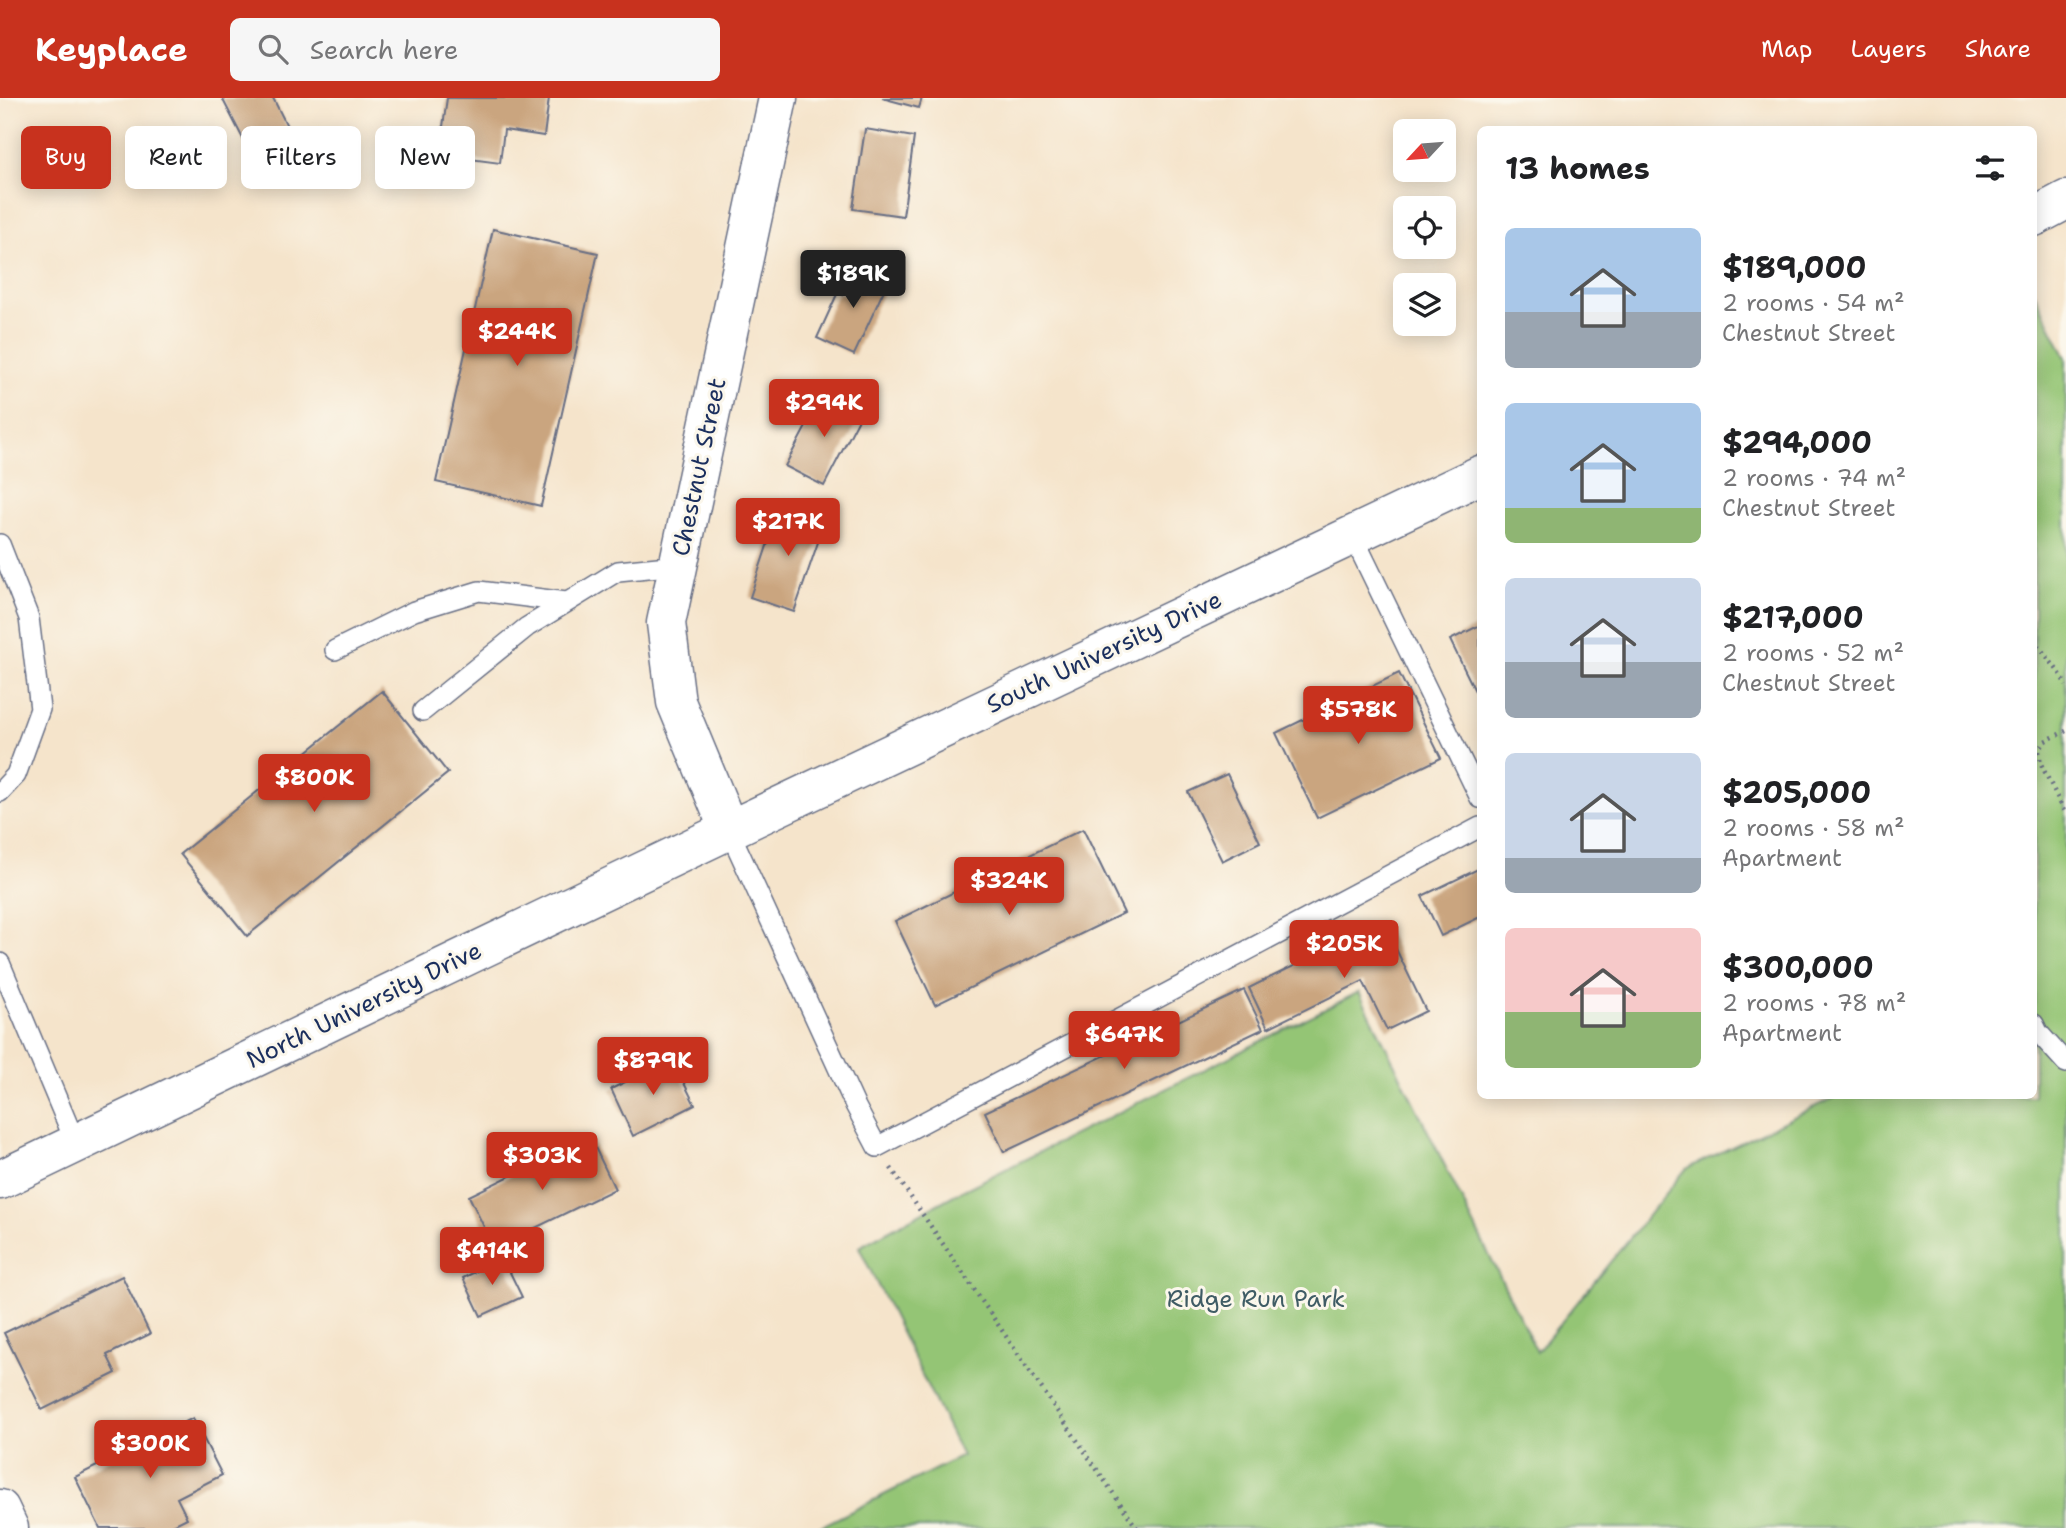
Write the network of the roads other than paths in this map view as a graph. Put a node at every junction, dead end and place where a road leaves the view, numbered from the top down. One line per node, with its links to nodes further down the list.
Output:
1 (778, 98): 7 (street, Chestnut Street)
2 (2066, 200): 3 (street)
3 (2037, 215)
4 (1477, 476): 5 (street, South University Drive)
5 (1352, 534): 12 (lane); 14 (street, South University Drive)
6 (0, 544): 11 (lane)
7 (678, 565): 8 (lane); 14 (street, Chestnut Street)
8 (565, 603): 9 (lane); 10 (lane)
9 (335, 650)
10 (422, 711)
11 (0, 792)
12 (1477, 792)
13 (1477, 829): 14 (lane)
14 (729, 830): 18 (street, North University Drive)
15 (0, 963): 18 (lane)
16 (2037, 1030): 17 (lane)
17 (2066, 1063)
18 (76, 1144): 19 (street, North University Drive)
19 (0, 1180)
20 (0, 1509): 21 (street)
21 (9, 1528)

